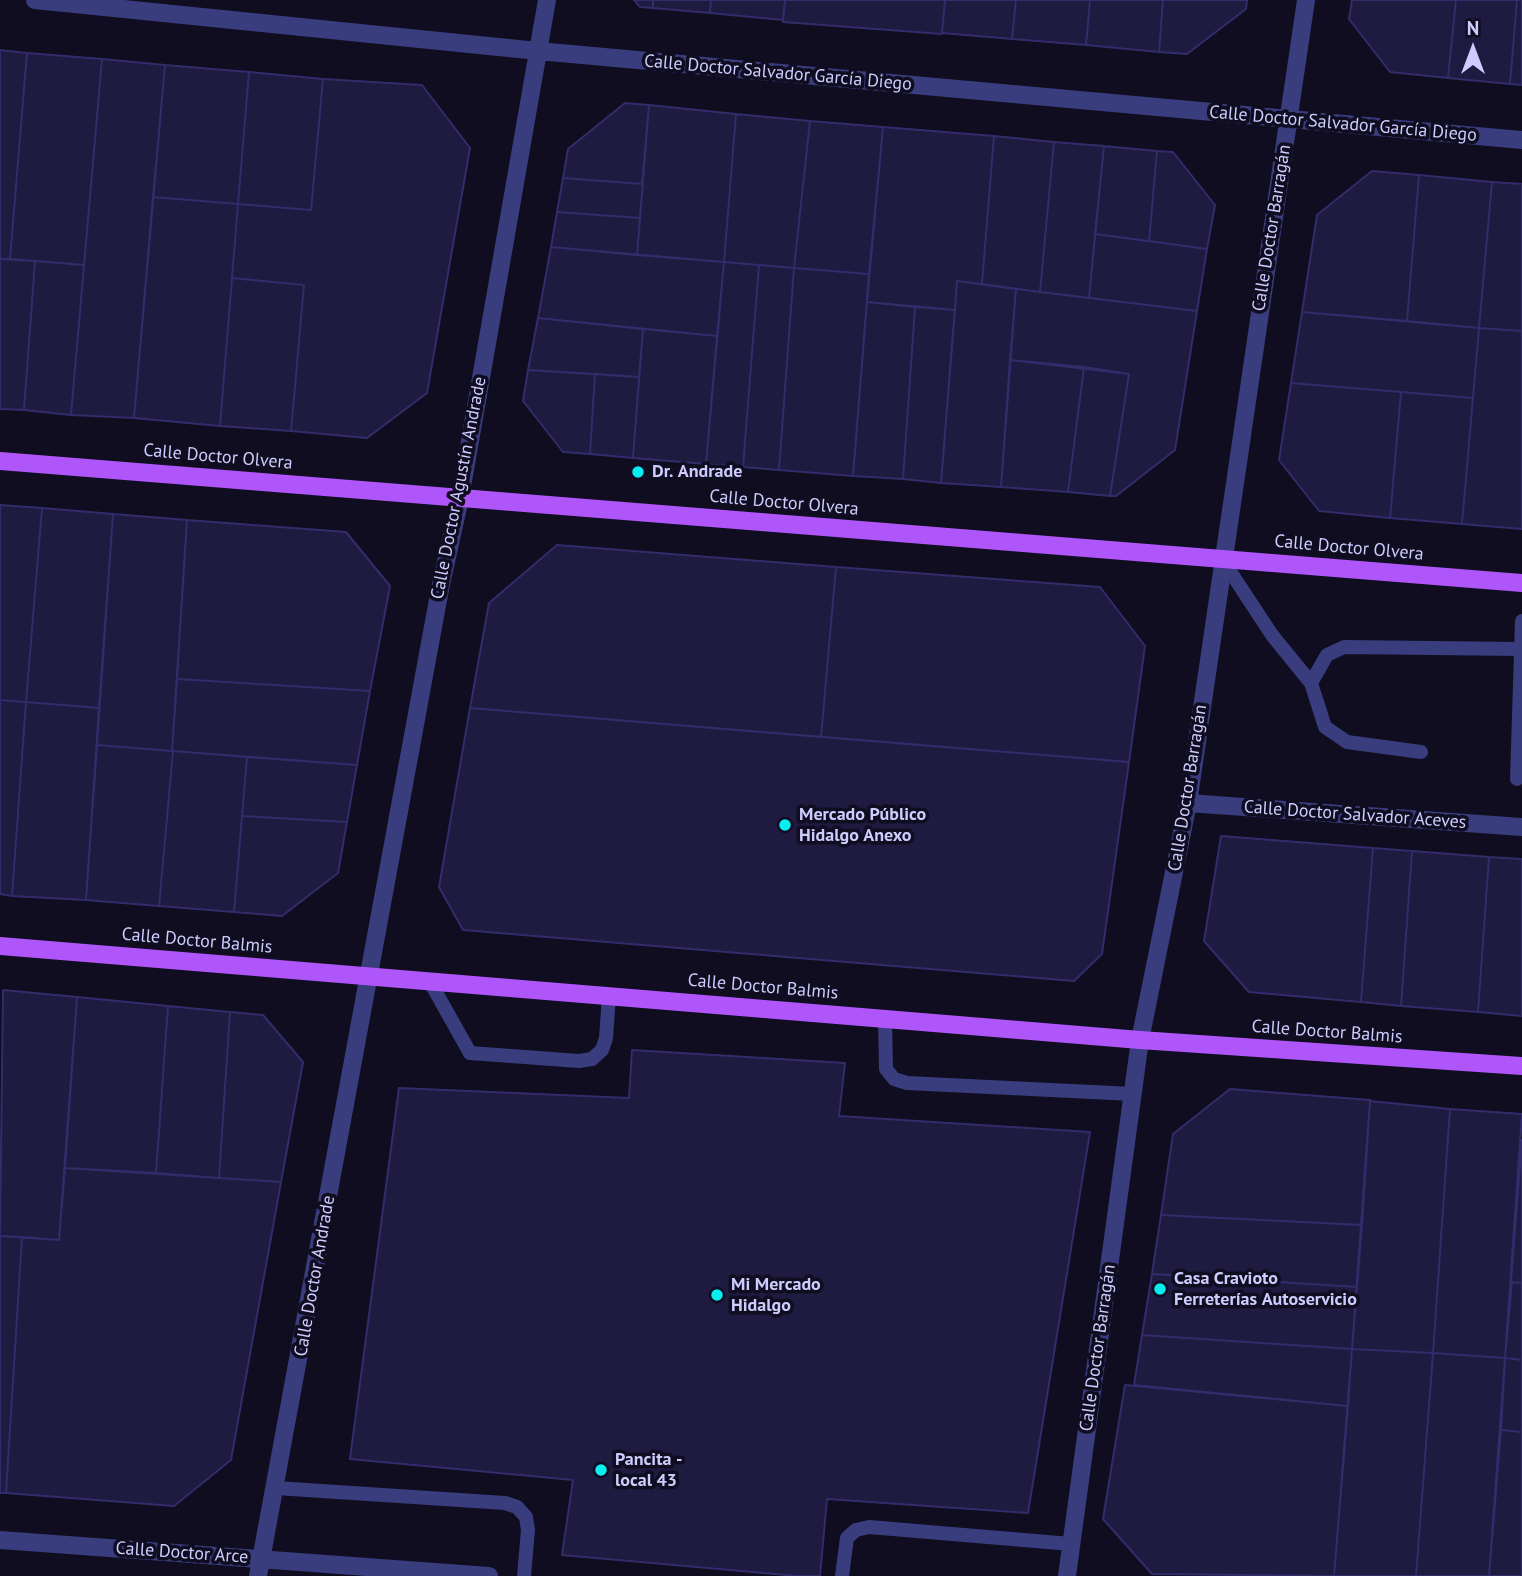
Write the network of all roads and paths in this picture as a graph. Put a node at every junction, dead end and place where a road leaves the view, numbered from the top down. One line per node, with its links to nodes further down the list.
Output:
1 (35, 0): 4 (street, Calle Doctor Salvador García Diego)
2 (547, 0): 4 (street, Calle Doctor Agustín Andrade)
3 (1306, 0): 5 (street, Calle Doctor Barragán)
4 (538, 51): 5 (street, Calle Doctor Salvador García Diego); 8 (street, Calle Doctor Agustín Andrade)
5 (1289, 118): 6 (street, Calle Doctor Salvador García Diego); 9 (street, Calle Doctor Barragán)
6 (1522, 140)
7 (0, 461): 8 (main road, Calle Doctor Olvera)
8 (460, 498): 9 (main road, Calle Doctor Olvera); 19 (street, Calle Doctor Agustín Andrade)
9 (1222, 559): 10 (main road, Calle Doctor Olvera); 13 (lane); 16 (street, Calle Doctor Barragán)
10 (1522, 583)
11 (1522, 621): 12 (lane)
12 (1521, 649): 13 (lane); 15 (lane)
13 (1311, 683): 14 (lane)
14 (1421, 752)
15 (1517, 779)
16 (1188, 803): 17 (street, Calle Doctor Salvador Aceves); 23 (street, Calle Doctor Barragán)
17 (1522, 827)
18 (0, 946): 19 (main road, Calle Doctor Balmis)
19 (371, 975): 20 (main road, Calle Doctor Balmis); 26 (street, Calle Doctor Andrade)
20 (429, 980): 21 (main road, Calle Doctor Balmis); 21 (lane)
21 (609, 996): 22 (main road, Calle Doctor Balmis)
22 (885, 1019): 23 (main road, Calle Doctor Balmis); 25 (lane)
23 (1140, 1040): 24 (main road, Calle Doctor Balmis); 25 (street, Calle Doctor Barragán)
24 (1522, 1066)
25 (1133, 1094): 28 (street, Calle Doctor Barragán)
26 (276, 1488): 29 (street, Calle Doctor Andrade); 31 (lane)
27 (0, 1540): 29 (street, Calle Doctor Arce)
28 (1071, 1544): 32 (lane); 33 (street, Calle Doctor Barragán)
29 (260, 1568): 30 (street, Calle Doctor Arce)
30 (489, 1576)
31 (524, 1576)
32 (842, 1576)
33 (1067, 1576)

